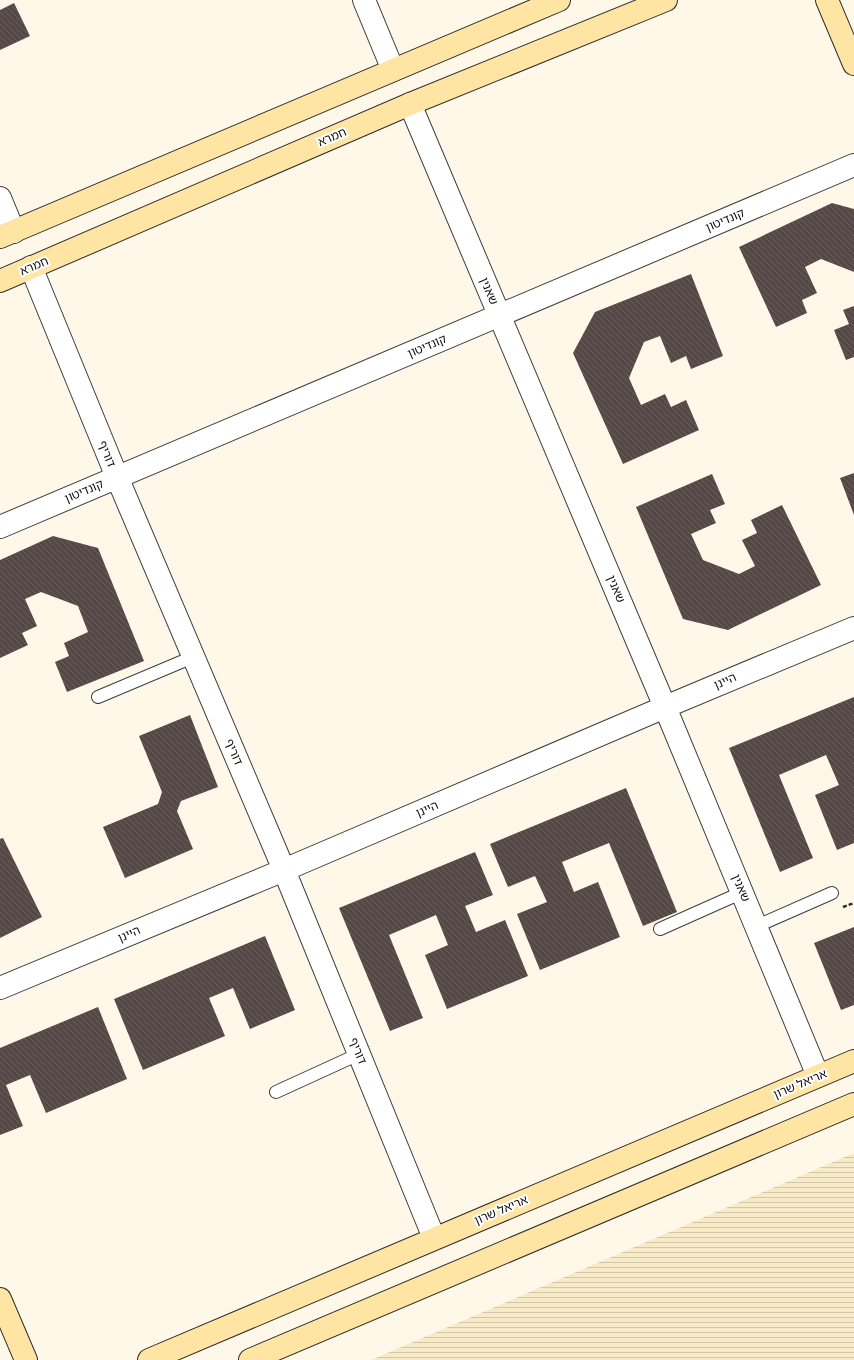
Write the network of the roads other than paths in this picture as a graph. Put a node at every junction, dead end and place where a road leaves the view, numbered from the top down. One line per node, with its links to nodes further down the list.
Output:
1 (364, 0): 6 (street)
2 (559, 0): 6 (main road)
3 (666, 0): 7 (main road, חמרא)
4 (827, 0): 5 (main road)
5 (854, 64)
6 (393, 70): 10 (main road)
7 (410, 104): 11 (main road, חמרא); 13 (street, שאנין)
8 (854, 165): 13 (street, קונדיטון)
9 (0, 198): 10 (street)
10 (7, 234)
11 (31, 267): 12 (main road, חמרא); 14 (street, דוריף)
12 (0, 281)
13 (500, 316): 14 (street, קונדיטון); 19 (street, שאנין)
14 (117, 477): 15 (street, קונדיטון); 17 (street, דוריף)
15 (0, 526)
16 (854, 628): 19 (street, היינן)
17 (193, 657): 18 (lane); 20 (street, דוריף)
18 (98, 697)
19 (665, 706): 20 (street, היינן); 21 (street, שאנין)
20 (284, 870): 25 (street, היינן); 26 (street, דוריף)
21 (743, 892): 23 (street, שאנין); 24 (lane)
22 (832, 893): 23 (lane)
23 (757, 926): 28 (street, שאנין)
24 (660, 929)
25 (0, 988)
26 (360, 1054): 29 (lane); 31 (street, דוריף)
27 (854, 1061): 28 (main road, אריאל שרון)
28 (818, 1076): 31 (main road, אריאל שרון)
29 (276, 1092)
30 (854, 1104): 35 (main road)
31 (434, 1238): 34 (main road, אריאל שרון)
32 (0, 1299): 33 (main road)
33 (26, 1360)
34 (149, 1360)
35 (250, 1360)

